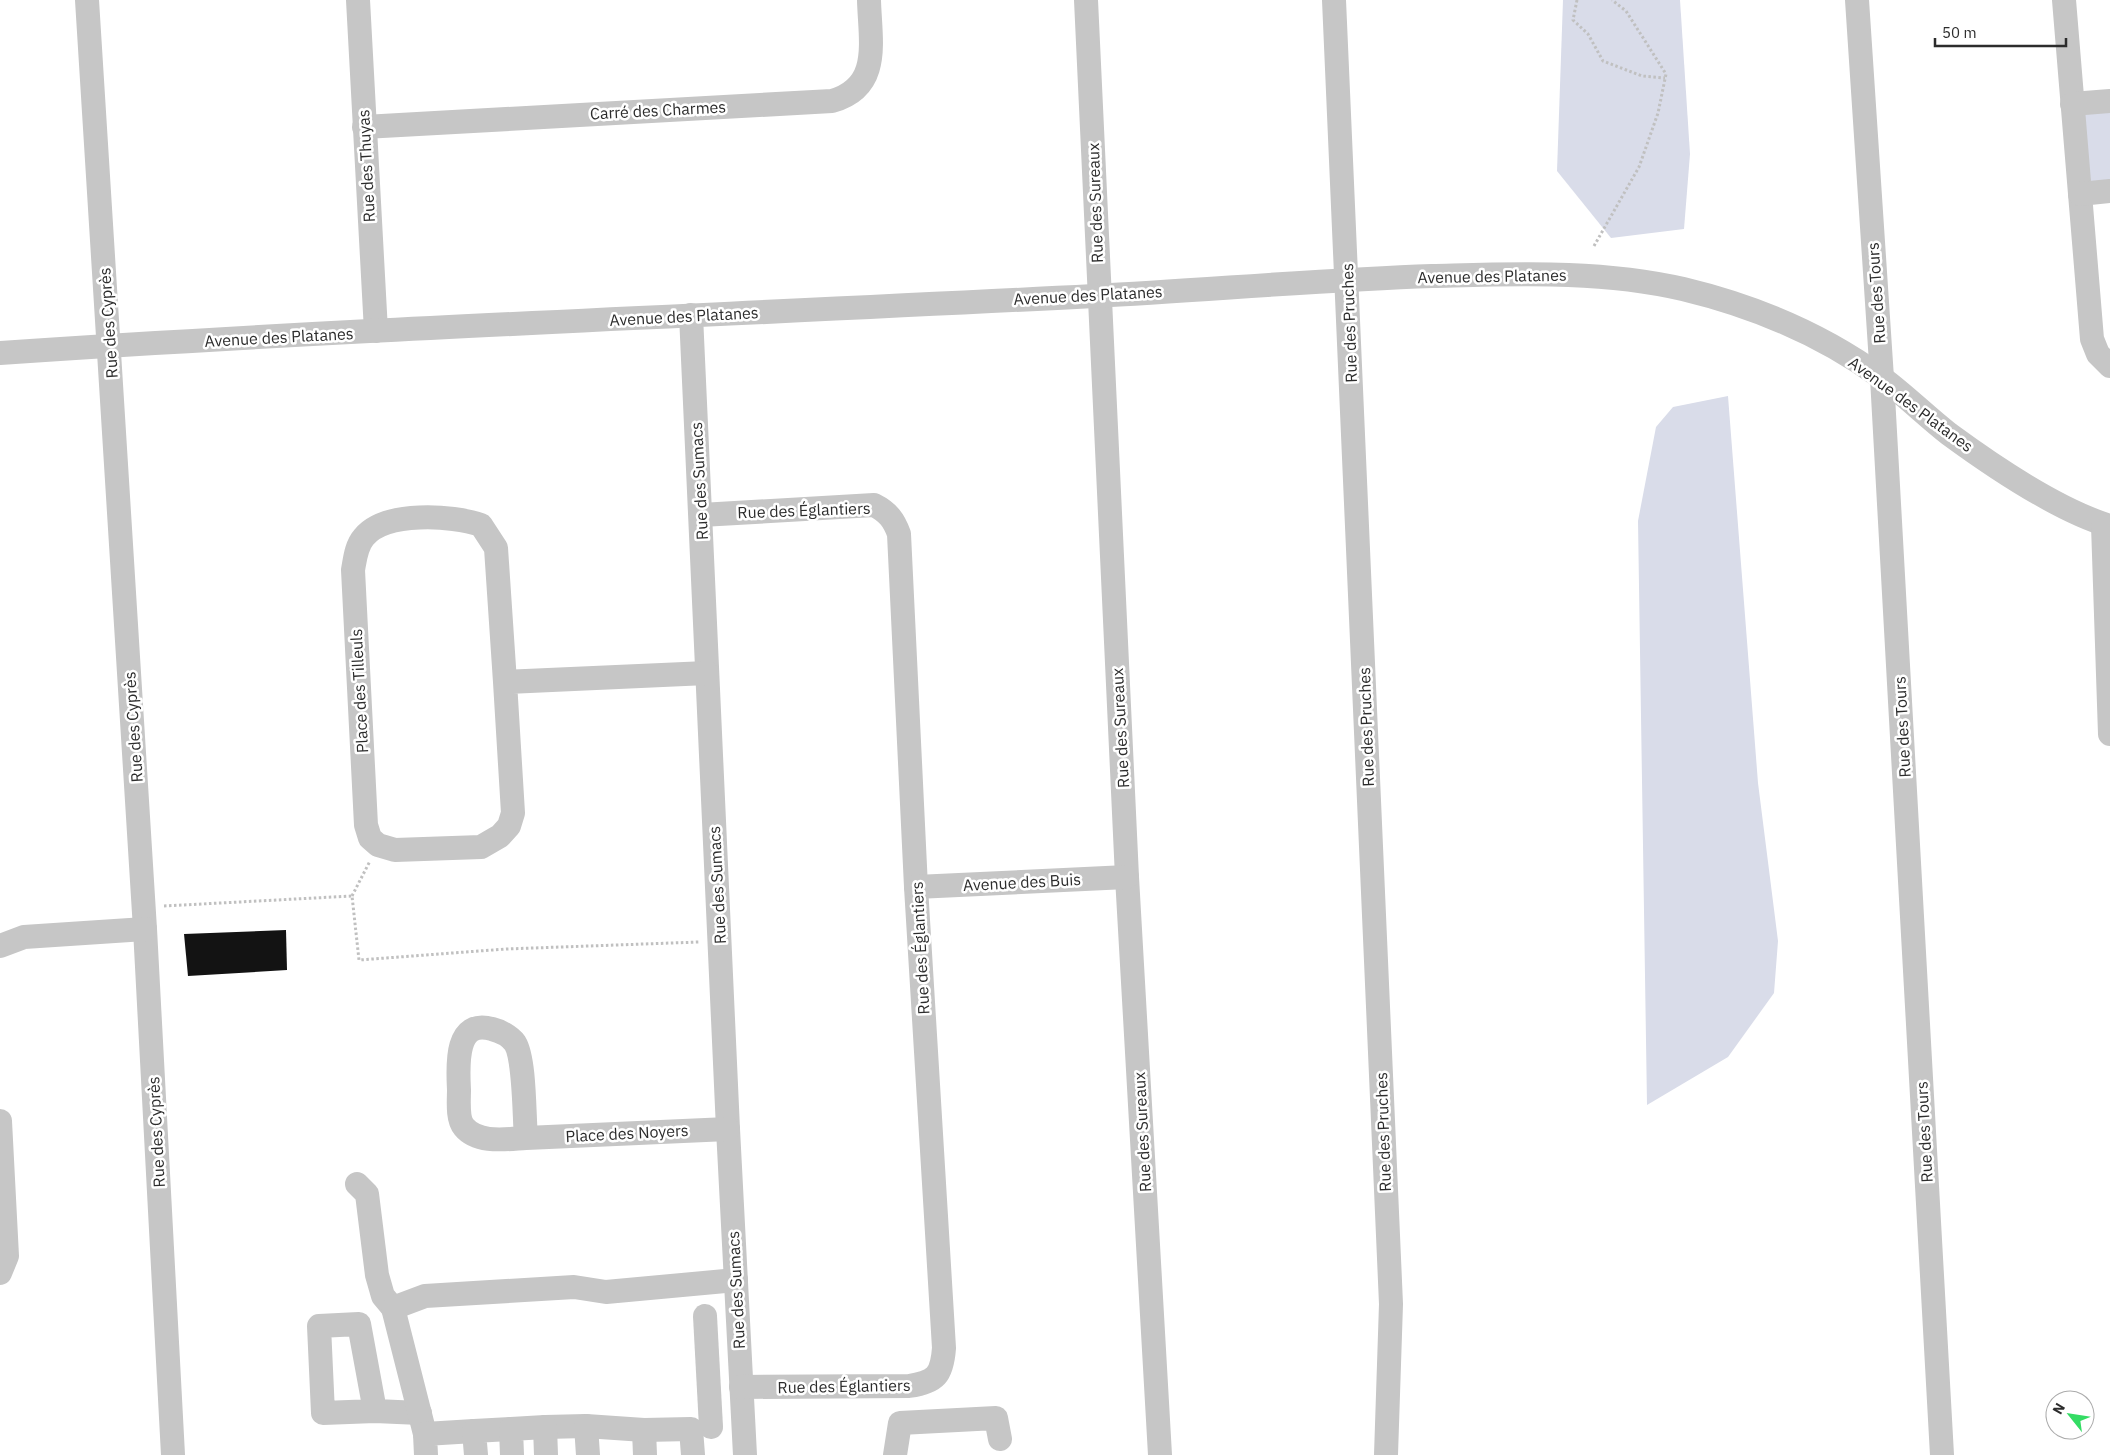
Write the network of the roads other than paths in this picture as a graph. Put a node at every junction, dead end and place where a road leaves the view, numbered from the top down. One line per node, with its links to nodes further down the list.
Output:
1 (87, 0): 17 (street, Rue des Cyprès)
2 (358, 0): 10 (street, Rue des Thuyas)
3 (869, 0): 10 (street, Carré des Charmes)
4 (1086, 0): 14 (street, Rue des Sureaux)
5 (1334, 0): 13 (street, Rue des Pruches)
6 (1857, 0): 20 (street, Rue des Tours)
7 (2064, 0): 9 (street)
8 (2110, 101): 9 (street)
9 (2072, 104): 12 (street)
10 (364, 127): 16 (street, Rue des Thuyas)
11 (2110, 190): 12 (street)
12 (2080, 194): 19 (street)
13 (1347, 280): 14 (street, Avenue des Platanes); 20 (street, Avenue des Platanes); 59 (street, Rue des Pruches)
14 (1099, 296): 15 (street, Avenue des Platanes); 26 (street, Rue des Sureaux)
15 (691, 315): 16 (street, Avenue des Platanes); 21 (street, Rue des Sumacs)
16 (376, 331): 17 (street, Avenue des Platanes)
17 (109, 346): 18 (street, Avenue des Platanes); 28 (street, Rue des Cyprès)
18 (0, 353)
19 (2110, 366)
20 (1882, 378): 22 (street, Avenue des Platanes); 60 (street, Rue des Tours)
21 (701, 515): 23 (street, Rue des Sumacs); 27 (street, Rue des Églantiers)
22 (2106, 526): 25 (street)
23 (707, 673): 24 (street); 31 (street, Rue des Sumacs)
24 (505, 682): 24 (street, Place des Tilleuls)
25 (2110, 734)
26 (1127, 877): 27 (street, Avenue des Buis); 58 (street, Rue des Sureaux)
27 (916, 887): 38 (street, Rue des Églantiers)
28 (145, 928): 29 (street); 49 (street, Rue des Cyprès)
29 (0, 946)
30 (0, 1120): 34 (street)
31 (728, 1129): 32 (street, Place des Noyers); 35 (street, Rue des Sumacs)
32 (526, 1138): 32 (street, Place des Noyers)
33 (357, 1184): 36 (street)
34 (0, 1273)
35 (736, 1280): 36 (street); 38 (street, Rue des Sumacs)
36 (393, 1308): 47 (street)
37 (705, 1316): 43 (street)
38 (741, 1387): 40 (street, Rue des Sumacs)
39 (375, 1411): 47 (street)
40 (743, 1424): 43 (street); 56 (street, Rue des Sumacs)
41 (586, 1426): 42 (street); 45 (street); 53 (street)
42 (545, 1427): 44 (street); 52 (street)
43 (701, 1428): 45 (street); 55 (street)
44 (511, 1429): 46 (street); 51 (street)
45 (644, 1430): 54 (street)
46 (474, 1431): 47 (street); 50 (street)
47 (423, 1434)
48 (1000, 1439): 57 (street)
49 (173, 1455)
50 (476, 1455)
51 (512, 1455)
52 (546, 1455)
53 (588, 1455)
54 (645, 1455)
55 (692, 1455)
56 (745, 1455)
57 (895, 1455)
58 (1160, 1455)
59 (1386, 1455)
60 (1942, 1455)

